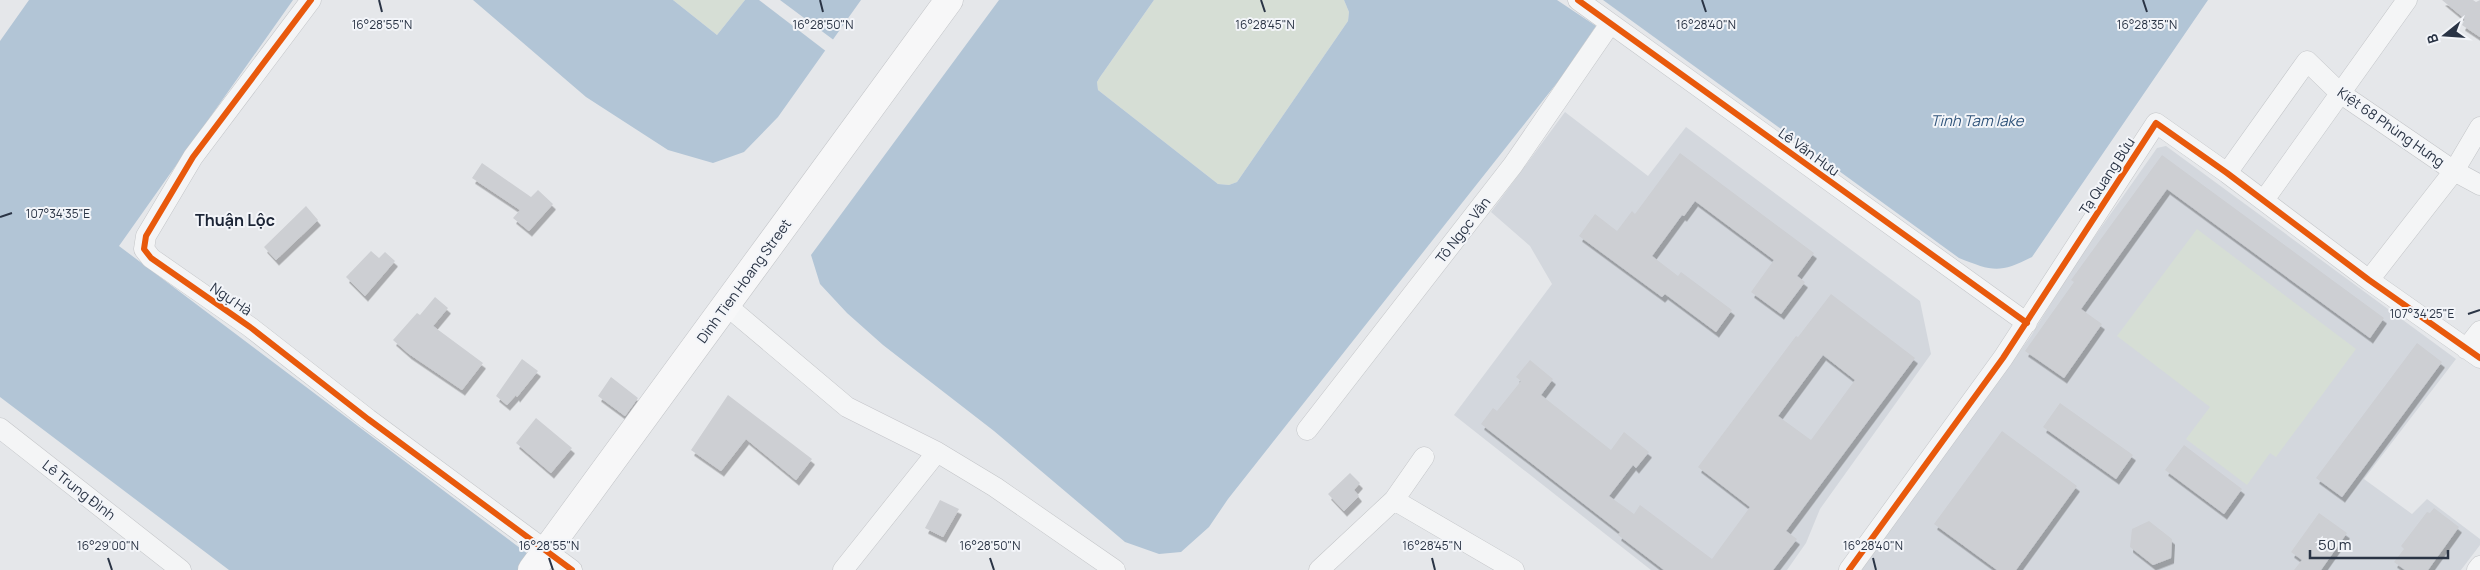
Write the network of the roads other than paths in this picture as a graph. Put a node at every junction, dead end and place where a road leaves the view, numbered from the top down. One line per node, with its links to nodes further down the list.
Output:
1 (311, 0): 22 (street, Ngự Hà)
2 (949, 0): 13 (main road, Dinh Tien Hoang Street)
3 (1578, 0): 5 (street, Lê Văn Hưu)
4 (2407, 0): 6 (street)
5 (1610, 24): 14 (street, Lê Văn Hưu); 18 (street, Tô Ngọc Vân)
6 (2340, 93): 8 (street, Kiệt 68 Phùng Hưng); 9 (street, Kiệt 68 Phùng Hưng); 11 (street)
7 (2480, 127): 8 (street)
8 (2454, 171): 10 (street, Kiệt 68 Phùng Hưng); 12 (street)
9 (2227, 173): 11 (street, Tạ Quang Bửu); 14 (street, Tạ Quang Bửu)
10 (2480, 186)
11 (2264, 200): 12 (street, Tạ Quang Bửu)
12 (2369, 280): 16 (street, Tạ Quang Bửu)
13 (726, 305): 19 (street); 22 (main road, Dinh Tien Hoang Street)
14 (2027, 323): 30 (street, Tạ Quang Bửu)
15 (2480, 331): 16 (street)
16 (2473, 353)
17 (0, 428): 24 (street, Lê Trung Đình)
18 (1307, 430)
19 (937, 452): 26 (street); 27 (street)
20 (1424, 457): 21 (street)
21 (1394, 500): 28 (street); 29 (street)
22 (539, 561): 25 (street)
23 (2480, 566): 31 (street)
24 (181, 570)
25 (572, 570)
26 (843, 570)
27 (1115, 570)
28 (1319, 570)
29 (1514, 570)
30 (1849, 570)
31 (2477, 570)

